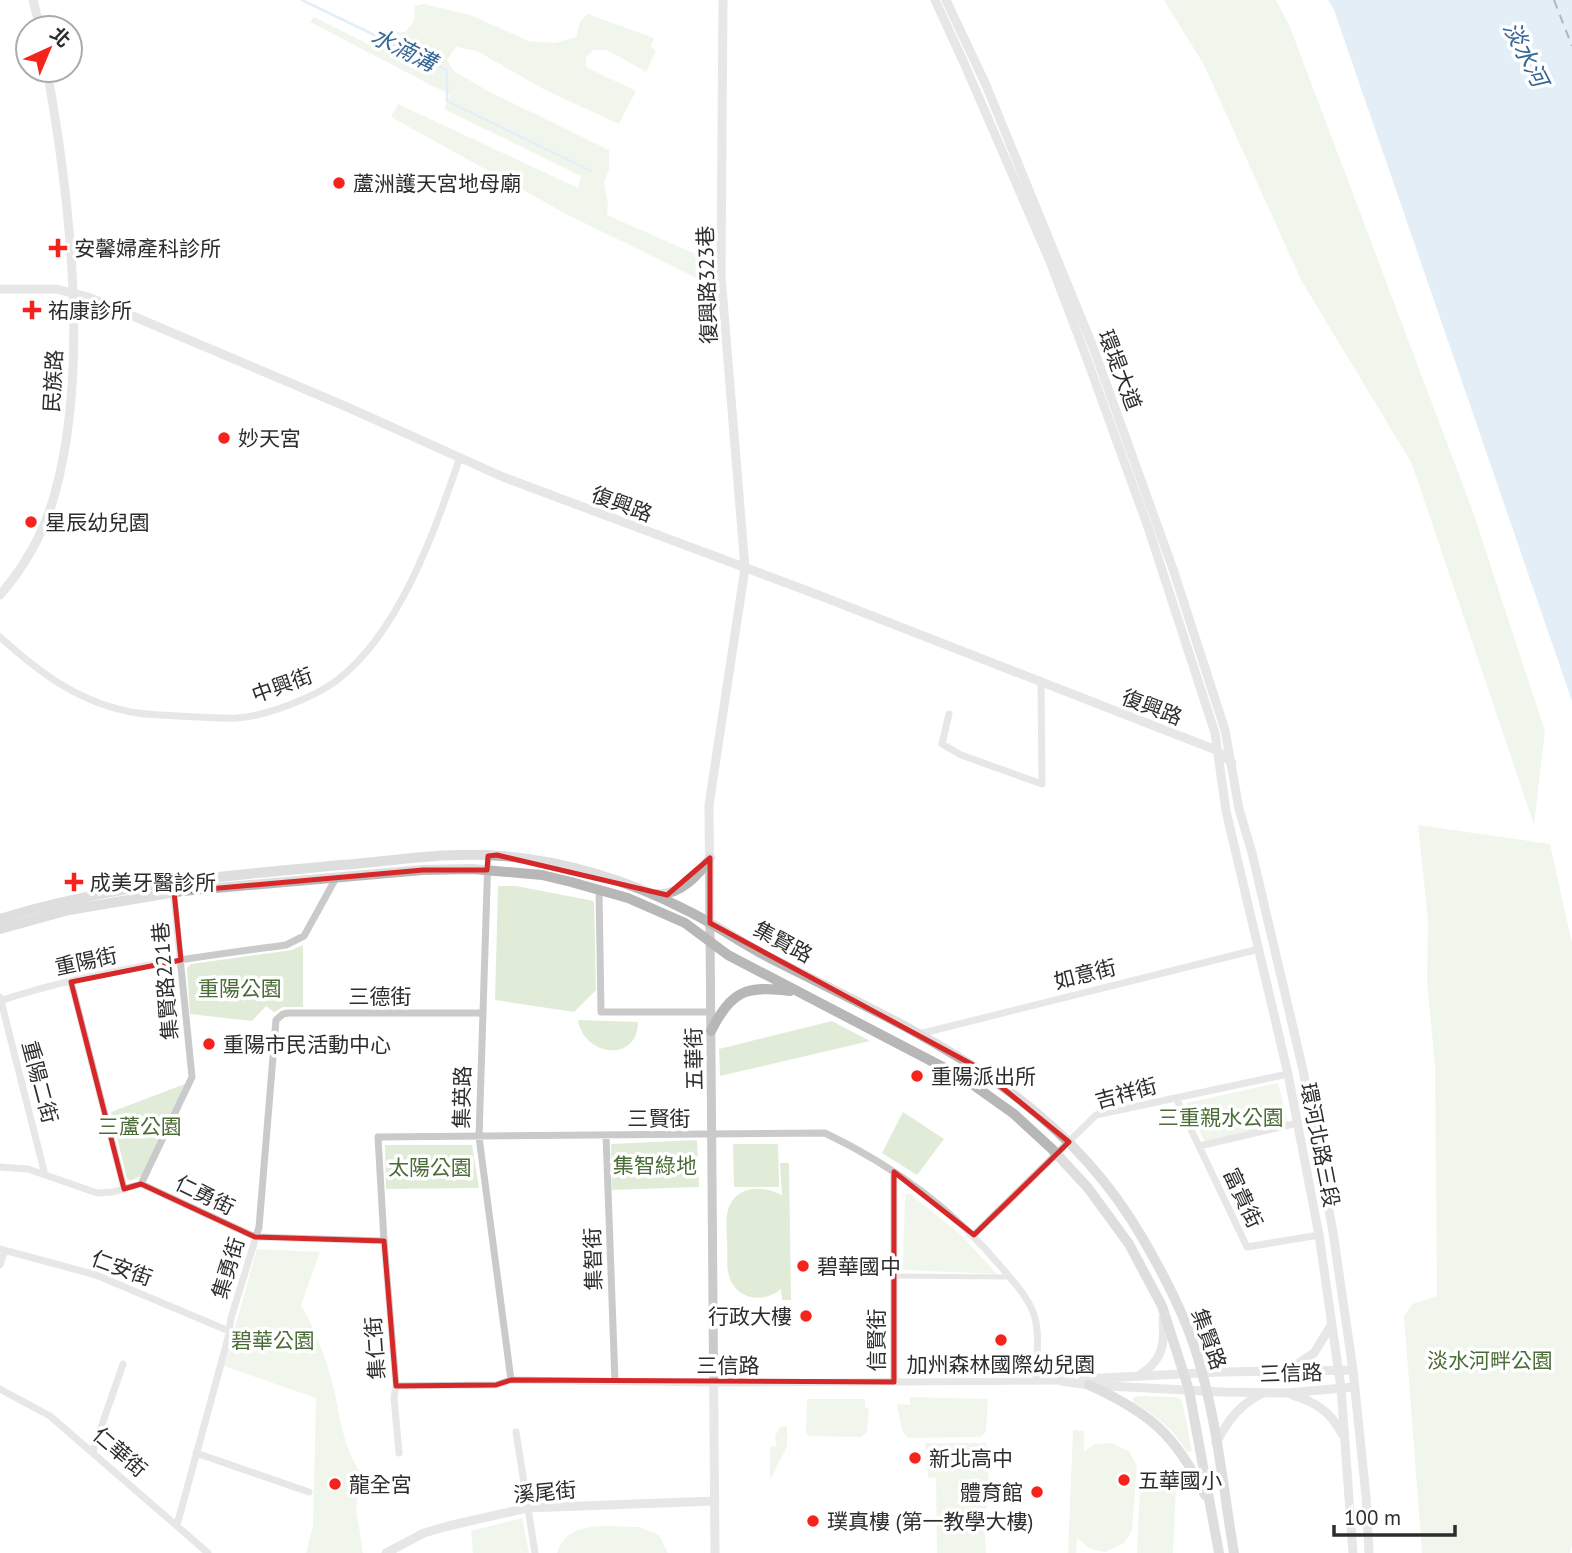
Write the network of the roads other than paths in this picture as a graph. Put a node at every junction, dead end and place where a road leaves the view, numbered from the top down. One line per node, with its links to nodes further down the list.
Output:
1 (723, 0): 10 (street, 復興路323巷)
2 (935, 0): 5 (street, 環堤大道)
3 (946, 0): 5 (street, 環堤大道)
4 (49, 84): 7 (street, 民族路)
5 (1053, 258): 8 (street, 環堤大道)
6 (0, 289): 7 (street, 復興路)
7 (73, 293): 9 (street, 復興路); 11 (street, 民族路)
8 (1088, 349): 15 (street, 環堤大道); 16 (street, 環堤大道)
9 (460, 457): 10 (street, 復興路); 12 (street, 中興街)
10 (745, 568): 13 (street, 復興路); 18 (street, 五華街)
11 (0, 595)
12 (0, 637)
13 (1041, 682): 14 (street); 15 (street, 復興路)
14 (949, 714)
15 (1216, 750): 16 (street, 復興路); 25 (street, 環河北路三段)
16 (1231, 763): 24 (street, 環河北路三段)
17 (488, 856): 19 (street, 集英路); 21 (main road, 集賢路); 23 (main road, 集賢路)
18 (710, 858): 23 (main road); 27 (street, 五華街)
19 (487, 870): 20 (main road, 集賢路); 22 (main road, 集賢路); 36 (street, 集英路)
20 (337, 878): 21 (main road, 集賢路); 31 (street, 重陽街)
21 (172, 887): 26 (main road, 集賢路); 28 (main road, 集賢路); 31 (street, 集賢路221巷)
22 (599, 890): 29 (main road, 集賢路); 35 (street)
23 (651, 893): 27 (main road, 集賢路)
24 (1263, 900): 25 (street); 66 (street, 環河北路三段)
25 (1248, 904): 30 (street, 環河北路三段)
26 (0, 919)
27 (710, 923): 29 (street, 五華街); 39 (main road, 集賢路)
28 (0, 929)
29 (711, 944): 33 (main road, 集賢路); 35 (street, 五華街)
30 (1259, 949): 39 (street, 如意街); 40 (street, 環河北路三段)
31 (181, 960): 32 (street, 重陽街); 52 (street, 集賢路221巷)
32 (71, 982): 34 (street, 重陽街); 53 (street)
33 (802, 993): 38 (main road); 48 (main road, 集賢路)
34 (0, 1000): 51 (street, 重陽二街)
35 (710, 1012): 38 (street, 五華街)
36 (481, 1013): 37 (street, 三德街); 45 (street, 集英路)
37 (279, 1017): 56 (street, 集勇街)
38 (711, 1031): 44 (street, 五華街)
39 (919, 1034): 46 (main road, 集賢路)
40 (1289, 1074): 41 (street, 吉祥街); 42 (street, 環河北路三段)
41 (1176, 1098): 46 (street, 吉祥街); 47 (street, 富貴街)
42 (1298, 1123): 47 (street); 55 (street, 環河北路三段)
43 (606, 1135): 44 (street, 三賢街); 45 (street, 三賢街); 75 (street, 集智街)
44 (712, 1135): 50 (street, 三賢街); 77 (street, 五華街)
45 (479, 1137): 57 (street, 三賢街); 72 (street, 集英路)
46 (1069, 1142): 48 (street, 吉祥街); 68 (main road, 集賢路)
47 (1199, 1146): 55 (street, 富貴街)
48 (1056, 1154): 54 (street, 吉祥街); 62 (main road, 集賢路)
49 (0, 1167): 51 (street)
50 (894, 1172): 54 (street, 三賢街); 60 (street, 信賢街)
51 (45, 1175): 53 (street)
52 (141, 1184): 53 (street); 56 (street, 仁勇街)
53 (124, 1189)
54 (974, 1235): 61 (street, 三賢街)
55 (1319, 1235): 63 (street, 環河北路三段)
56 (255, 1237): 57 (street); 64 (street, 集勇街)
57 (384, 1241): 79 (street, 集仁街)
58 (2, 1250): 59 (street); 64 (street, 仁安街)
59 (0, 1265)
60 (894, 1276): 61 (street); 76 (street, 信賢街)
61 (1010, 1278): 73 (street, 三賢街)
62 (1162, 1306): 70 (main road, 集賢路); 71 (street)
63 (1331, 1326): 67 (street, 環河北路三段); 69 (street)
64 (229, 1331): 91 (street, 集勇街)
65 (123, 1364): 90 (street)
66 (1353, 1370): 67 (street, 三信路); 80 (street, 環河北路三段)
67 (1338, 1371): 69 (street, 三信路); 81 (street, 環河北路三段)
68 (1202, 1373): 69 (street, 三信路); 70 (street, 三信路); 84 (main road, 集賢路)
69 (1284, 1373)
70 (1184, 1374): 71 (street, 三信路); 83 (main road, 集賢路)
71 (1138, 1377): 74 (street, 三信路)
72 (511, 1380): 75 (street, 三信路); 79 (street, 三信路)
73 (1036, 1381): 74 (street, 三信路); 76 (street, 三信路)
74 (1060, 1381): 78 (street, 三信路)
75 (615, 1382): 77 (street, 三信路)
76 (894, 1382): 77 (street, 三信路)
77 (714, 1383): 94 (street, 五華街)
78 (1089, 1385): 83 (street, 三信路); 96 (main road)
79 (396, 1386): 92 (street, 集仁街)
80 (1355, 1387): 81 (street, 三信路); 105 (street, 環河北路三段)
81 (1341, 1388): 86 (street, 三信路); 88 (street, 環河北路三段)
82 (0, 1389): 90 (street, 仁華街)
83 (1189, 1390): 84 (street, 三信路); 96 (main road, 集賢路)
84 (1206, 1391): 85 (street, 三信路); 89 (main road, 集賢路)
85 (1264, 1393): 86 (street, 三信路); 89 (street)
86 (1286, 1393): 88 (street)
87 (516, 1432): 95 (street)
88 (1345, 1439): 104 (street, 環河北路三段)
89 (1216, 1444): 103 (main road, 集賢路)
90 (93, 1451): 97 (street, 仁華街)
91 (196, 1453): 93 (street); 97 (street, 集勇街)
92 (399, 1453)
93 (309, 1492)
94 (715, 1501): 95 (street, 溪尾街); 101 (street, 五華街)
95 (527, 1508): 99 (street, 溪尾街); 100 (street)
96 (1211, 1509): 102 (main road, 集賢路)
97 (177, 1525): 98 (street, 仁華街)
98 (208, 1553)
99 (386, 1553)
100 (535, 1553)
101 (715, 1553)
102 (1219, 1553)
103 (1234, 1553)
104 (1353, 1553)
105 (1369, 1553)

